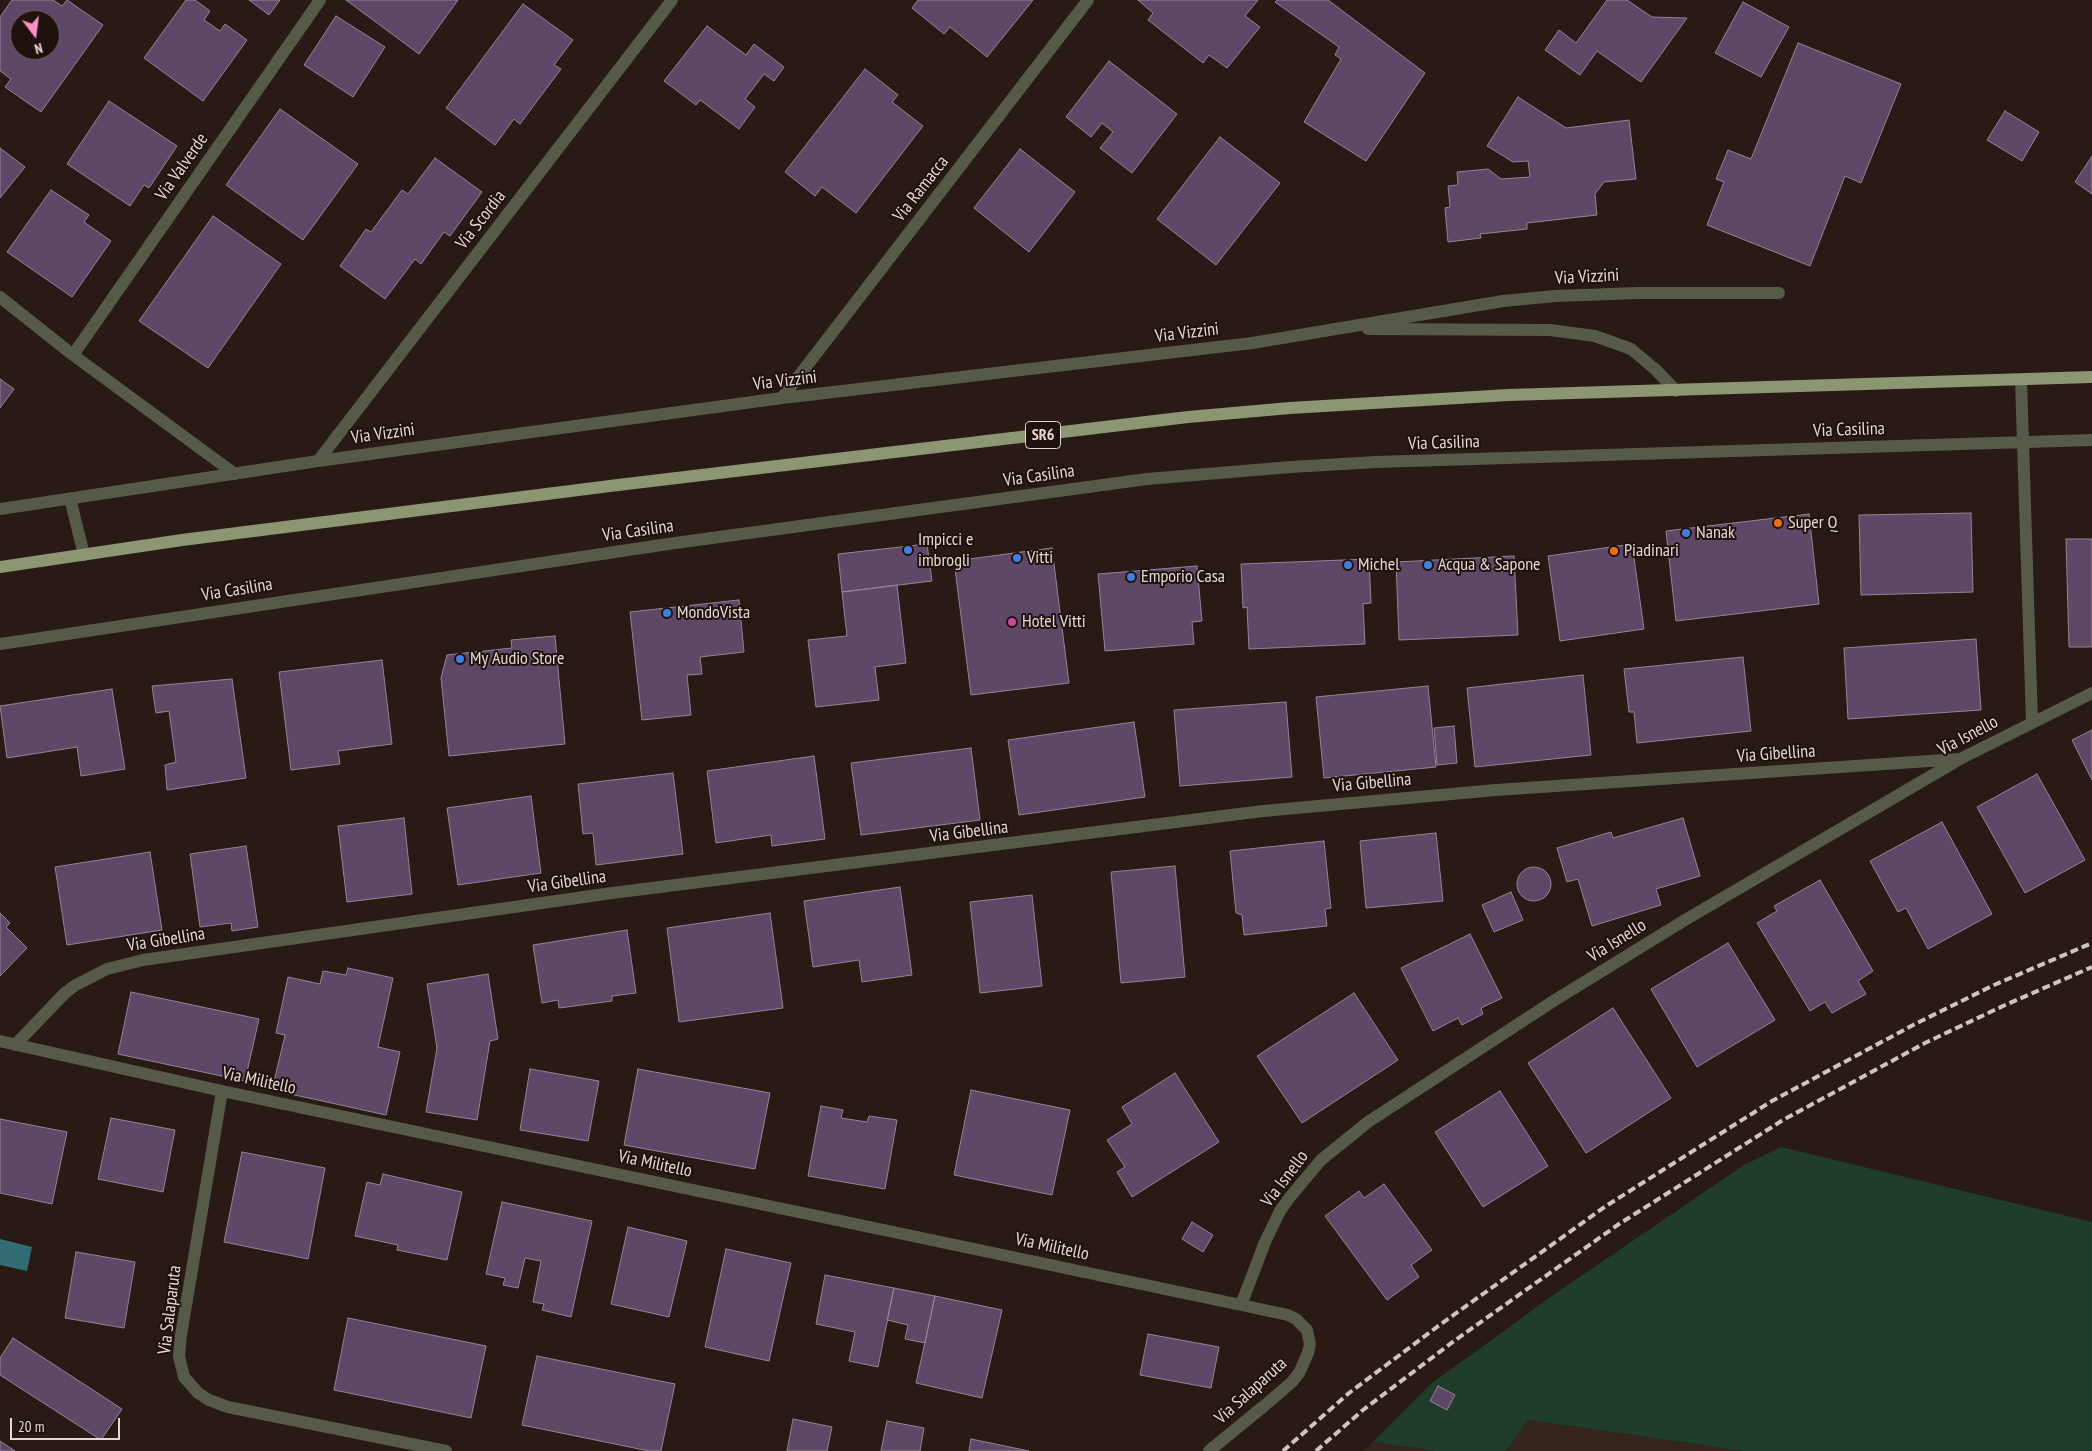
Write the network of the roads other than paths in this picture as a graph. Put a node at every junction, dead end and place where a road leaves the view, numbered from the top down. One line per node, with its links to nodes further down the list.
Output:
1 (320, 0): 7 (street, Via Valverde)
2 (672, 0): 14 (street, Via Scordia)
3 (1088, 0): 11 (street, Via Ramacca)
4 (1779, 293): 6 (street, Via Vizzini)
5 (0, 297): 7 (street)
6 (1340, 329): 10 (street, Via Vizzini); 11 (street, Via Vizzini)
7 (73, 355): 15 (street)
8 (2092, 377): 9 (main road, SR6)
9 (2021, 380): 10 (main road, SR6); 13 (street)
10 (1676, 391): 18 (main road, SR6)
11 (782, 398): 14 (street, Via Vizzini)
12 (2092, 440): 13 (street, Via Casilina)
13 (2024, 442): 20 (street, Via Casilina); 22 (street)
14 (318, 461): 15 (street, Via Vizzini)
15 (235, 474): 16 (street, Via Vizzini)
16 (70, 498): 17 (street); 18 (street)
17 (0, 509)
18 (84, 555): 19 (main road, SR6)
19 (0, 567)
20 (0, 644)
21 (2092, 693): 22 (street, Via Isnello)
22 (2032, 722): 23 (street, Via Isnello)
23 (1960, 759): 25 (street, Via Gibellina); 27 (street, Via Isnello)
24 (0, 1041): 25 (street, Via Militello)
25 (15, 1045): 26 (street, Via Militello)
26 (222, 1091): 27 (street, Via Militello); 29 (street, Via Salaparuta)
27 (1241, 1305): 28 (street, Via Militello)
28 (1302, 1324): 30 (street, Via Salaparuta)
29 (446, 1451)
30 (1209, 1451)

